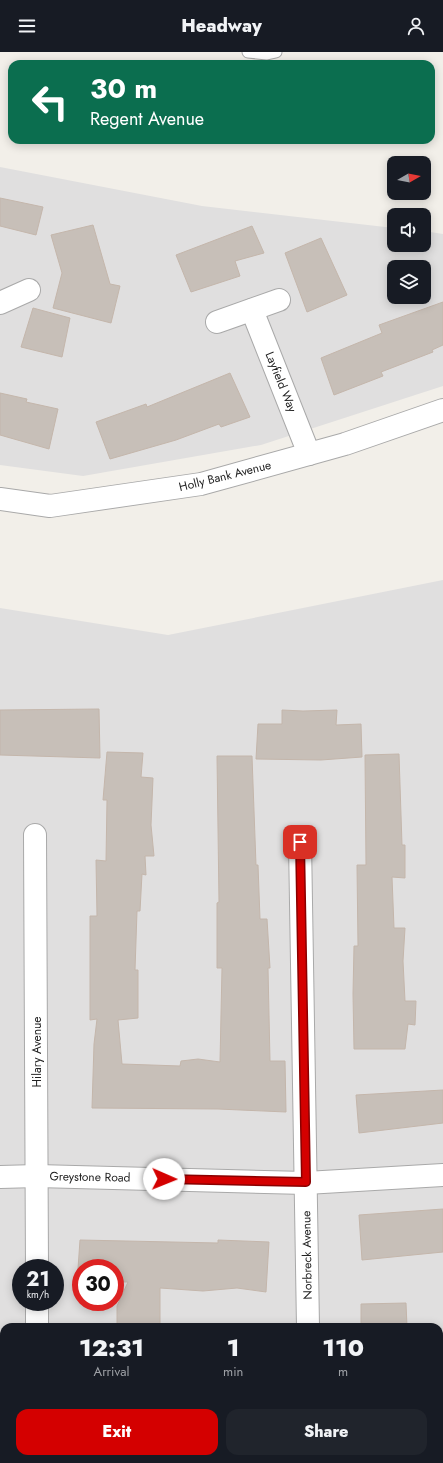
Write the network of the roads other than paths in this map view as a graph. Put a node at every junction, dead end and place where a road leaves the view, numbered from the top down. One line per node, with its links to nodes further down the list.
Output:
1 (248, 52): 2 (lane)
2 (276, 52)
3 (29, 290): 5 (street)
4 (279, 300): 6 (street)
5 (0, 303)
6 (252, 310): 7 (street); 9 (street, Layfield Way)
7 (217, 322)
8 (443, 410): 9 (street, Holly Bank Avenue)
9 (309, 454): 10 (street, Holly Bank Avenue)
10 (0, 499)
11 (35, 835): 14 (street, Hilary Avenue)
12 (300, 842): 16 (street, Norbreck Avenue)
13 (443, 1175): 16 (street, Greystone Road)
14 (37, 1176): 15 (street, Greystone Road); 16 (street, Greystone Road); 17 (street, Hilary Avenue)
15 (0, 1177)
16 (306, 1182): 20 (street, Norbreck Avenue)
17 (37, 1259)
18 (37, 1311): 19 (street)
19 (37, 1323)
20 (308, 1323)

